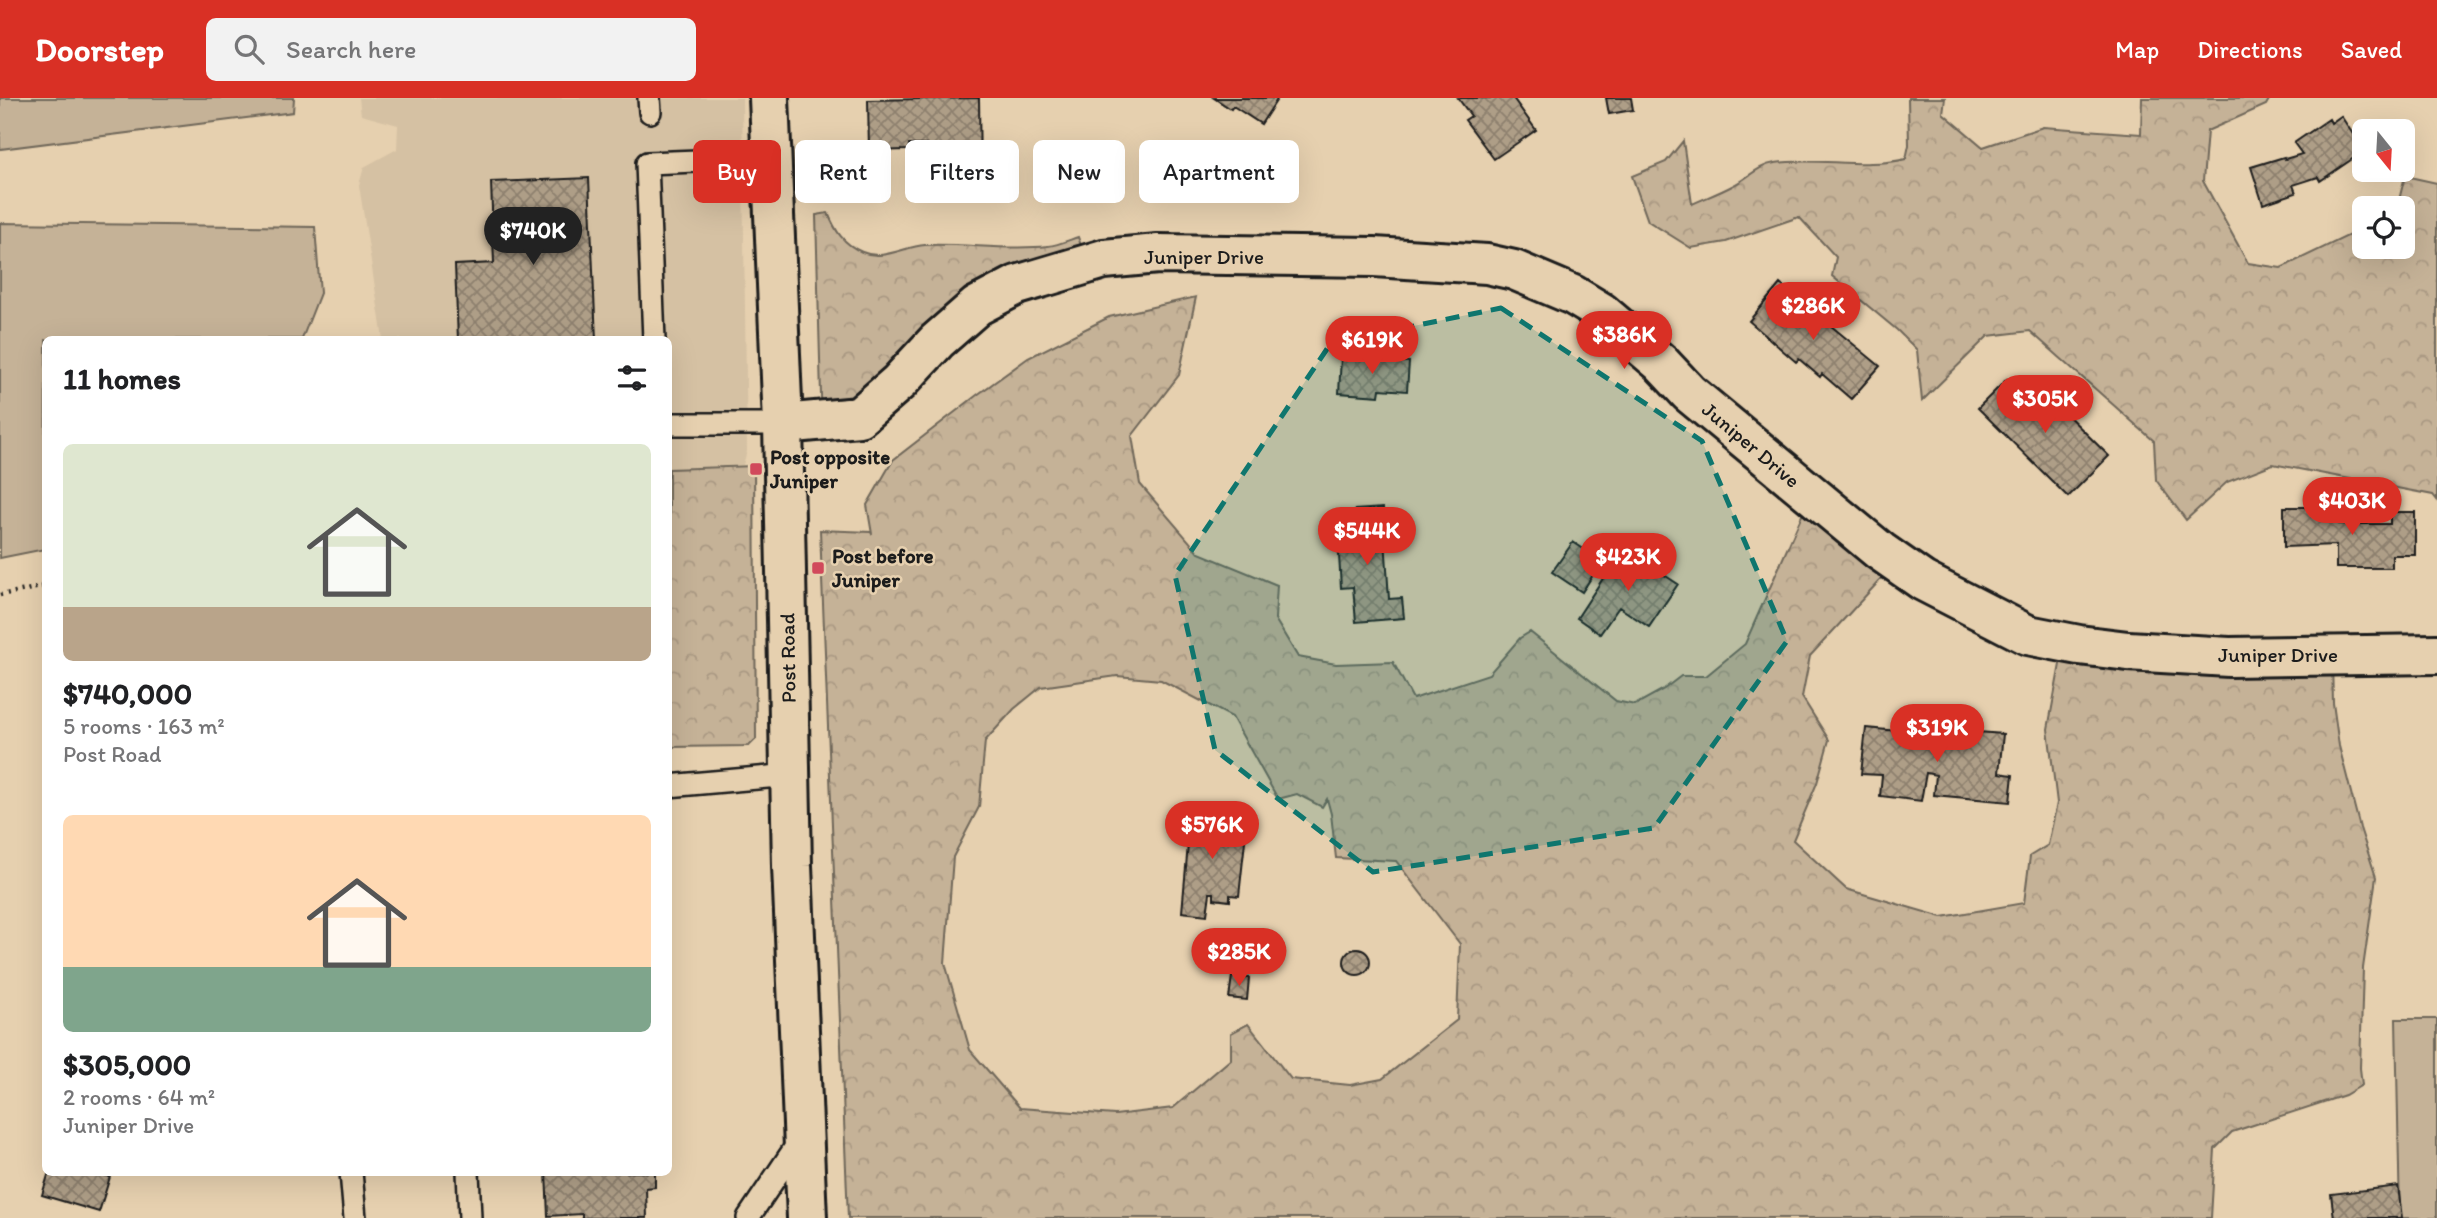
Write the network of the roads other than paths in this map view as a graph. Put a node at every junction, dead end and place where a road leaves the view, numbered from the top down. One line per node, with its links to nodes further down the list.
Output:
1 (769, 98): 2 (street, Post Road)
2 (771, 140)
3 (693, 161): 5 (lane)
4 (774, 203): 7 (street, Post Road)
5 (654, 336)
6 (672, 424): 7 (lane)
7 (783, 424): 8 (street, Juniper Drive); 9 (street, Post Road)
8 (2437, 654)
9 (791, 775): 10 (lane); 11 (street, Post Road)
10 (672, 786)
11 (804, 1134): 16 (lane); 17 (street, Post Road)
12 (352, 1176): 14 (lane)
13 (468, 1176): 15 (lane)
14 (355, 1218)
15 (470, 1218)
16 (748, 1218)
17 (807, 1218)

